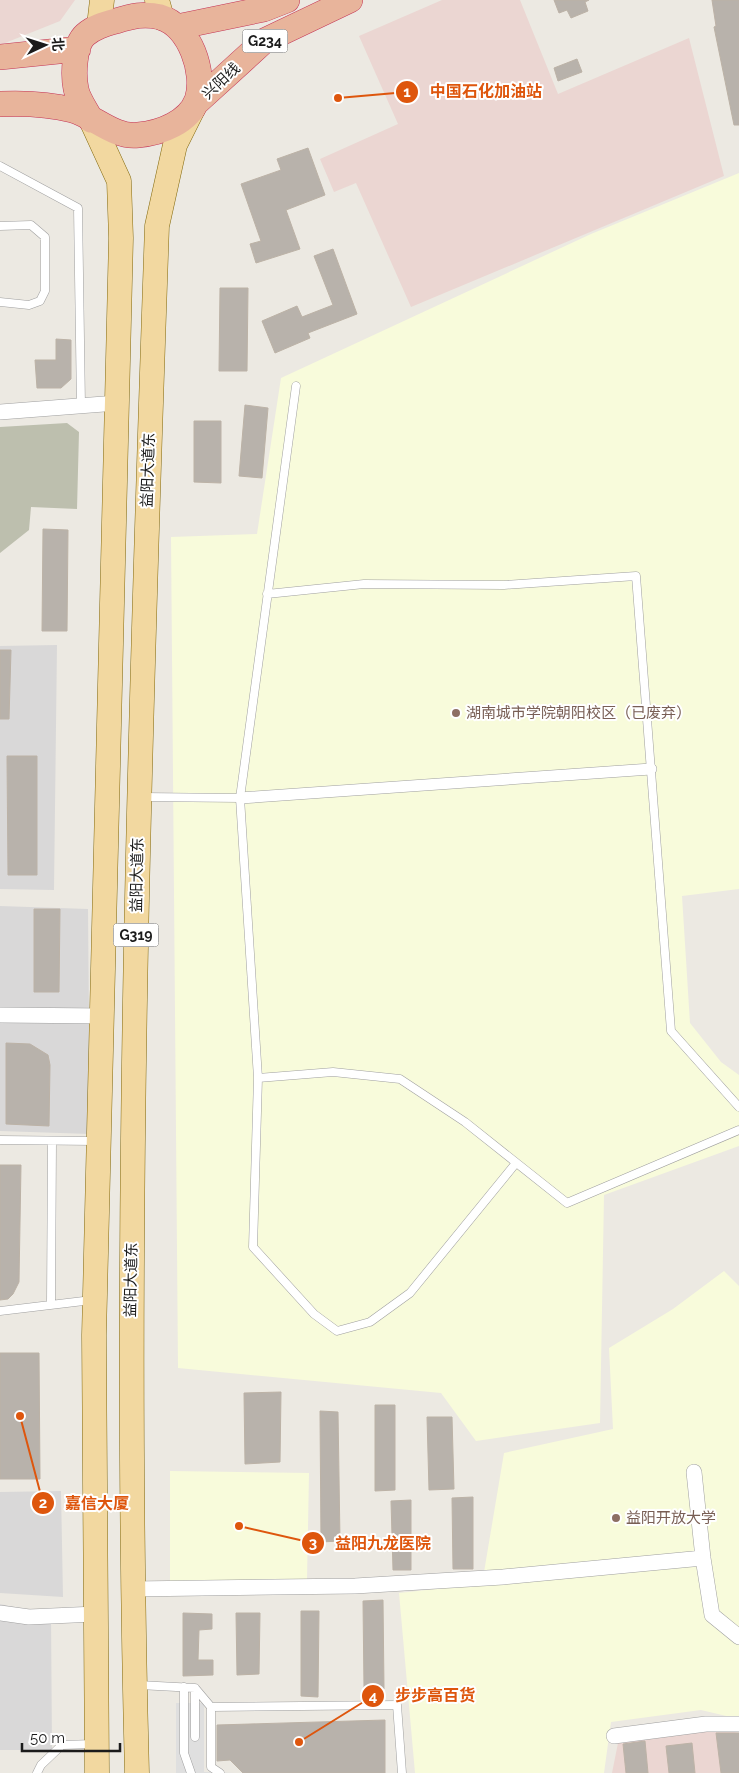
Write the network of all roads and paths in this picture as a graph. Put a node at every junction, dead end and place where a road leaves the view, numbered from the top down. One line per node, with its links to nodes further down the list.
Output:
1 (102, 0): 7 (main road)
2 (235, 0): 5 (highway)
3 (287, 0): 5 (highway, G234)
4 (350, 0): 11 (highway, 兴阳线 / G234)
5 (264, 9): 6 (highway, G234)
6 (166, 15): 7 (highway, G234); 11 (highway)
7 (99, 26): 8 (highway, G234)
8 (78, 50): 9 (highway); 12 (highway, G234)
9 (11, 57)
10 (0, 104): 12 (highway, G234)
11 (195, 104): 12 (highway, G234); 16 (main road, 益阳大道东 / G319)
12 (91, 120): 15 (main road, G319)
13 (0, 166): 20 (lane)
14 (0, 226): 17 (lane)
15 (120, 280): 16 (main road); 19 (main road, G319)
16 (155, 281): 24 (main road, 益阳大道东 / G319)
17 (0, 302)
18 (296, 386): 22 (lane)
19 (117, 403): 20 (street); 27 (main road, G319)
20 (81, 406): 21 (street)
21 (0, 412)
22 (266, 594): 23 (lane); 25 (lane)
23 (650, 770): 25 (street); 29 (lane)
24 (138, 797): 25 (lane); 40 (main road, 益阳大道东 / G319)
25 (240, 798): 28 (lane)
26 (0, 1015): 27 (street)
27 (103, 1016): 33 (main road, G319)
28 (258, 1078): 34 (lane); 34 (lane)
29 (739, 1107)
30 (739, 1130): 34 (lane)
31 (0, 1140): 32 (lane)
32 (52, 1141): 33 (lane); 36 (lane)
33 (100, 1141): 35 (main road, G319)
34 (516, 1163)
35 (95, 1300): 36 (lane); 42 (main road, G319)
36 (50, 1304): 37 (lane)
37 (0, 1311)
38 (694, 1472): 39 (street)
39 (703, 1558): 40 (street); 43 (street)
40 (133, 1589): 44 (main road, 益阳大道东 / G319)
41 (0, 1613): 42 (street)
42 (96, 1614): 51 (main road, G319)
43 (739, 1637)
44 (134, 1684): 45 (lane); 54 (main road, 益阳大道东 / G319)
45 (184, 1687): 46 (lane); 55 (lane)
46 (194, 1688): 47 (lane); 50 (lane)
47 (211, 1707): 56 (lane); 57 (lane)
48 (739, 1724): 49 (street)
49 (614, 1736)
50 (195, 1737)
51 (97, 1744): 52 (lane); 53 (main road, G319)
52 (37, 1773)
53 (96, 1773)
54 (137, 1773)
55 (191, 1773)
56 (220, 1773)
57 (402, 1773)

